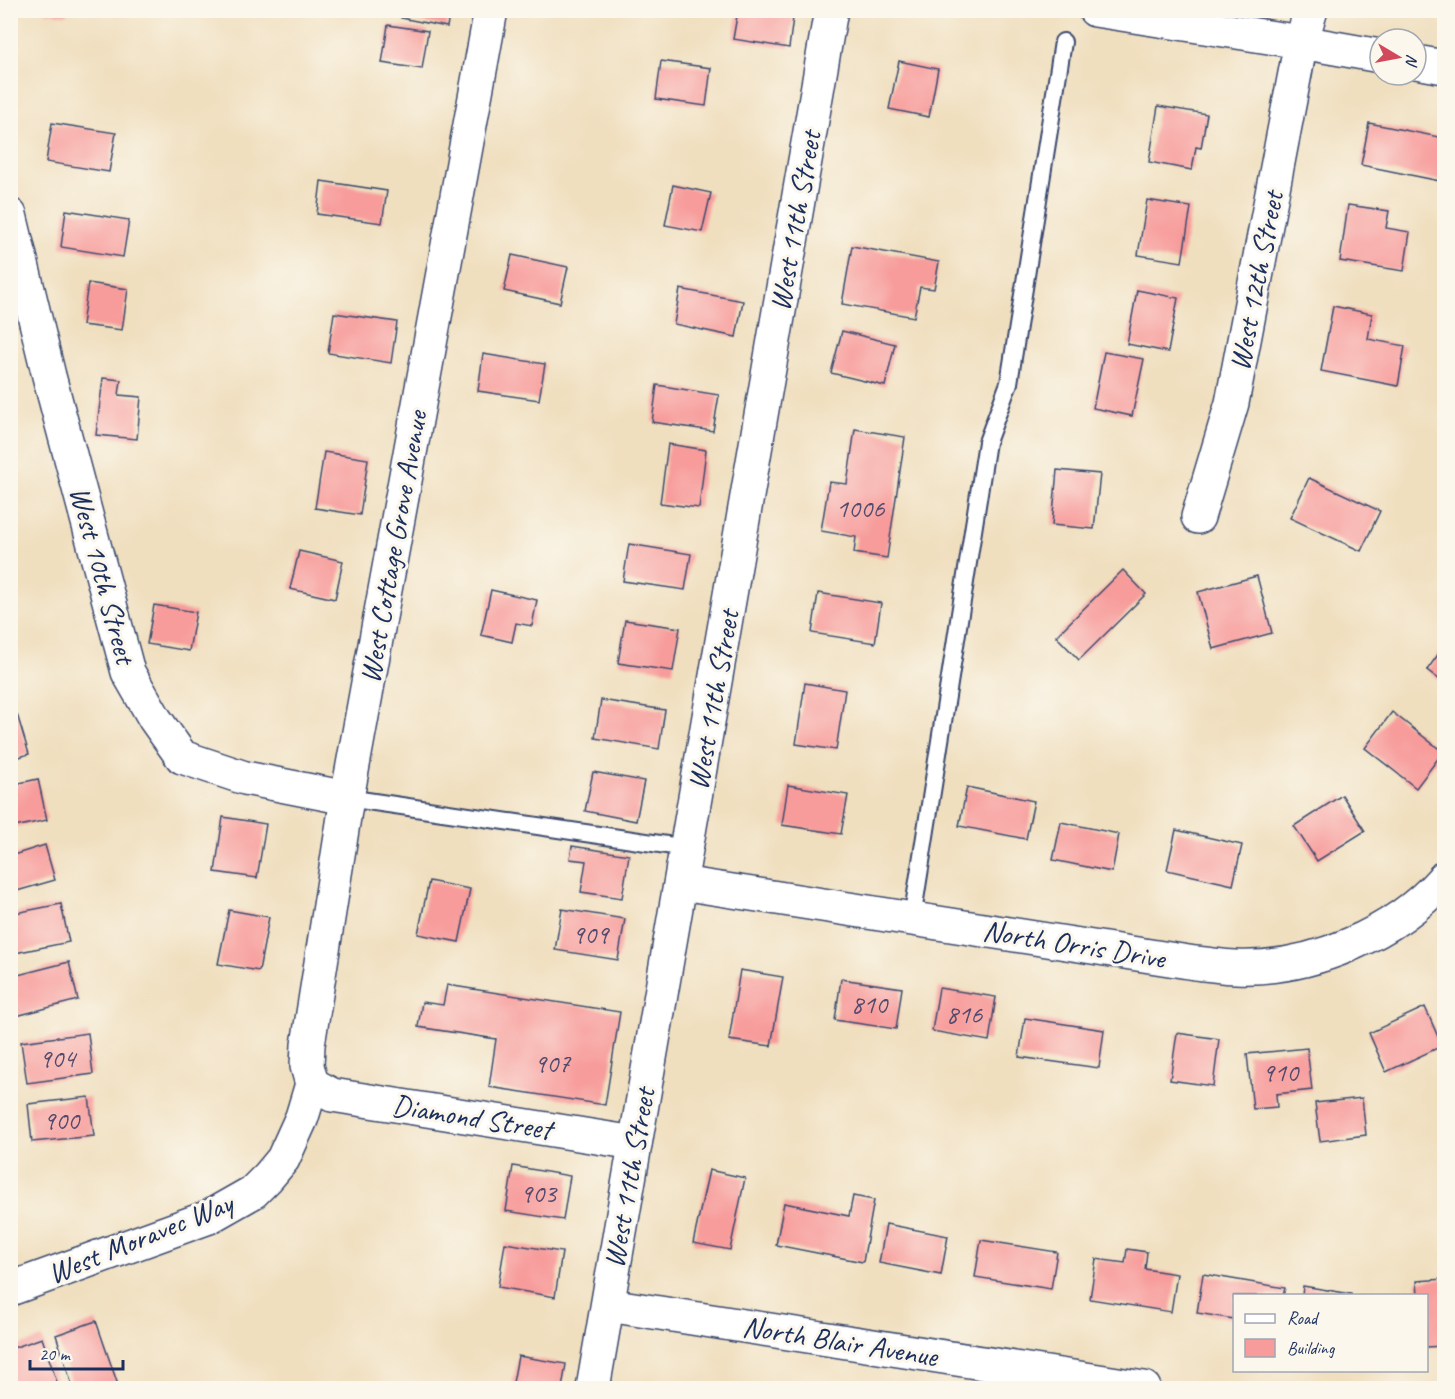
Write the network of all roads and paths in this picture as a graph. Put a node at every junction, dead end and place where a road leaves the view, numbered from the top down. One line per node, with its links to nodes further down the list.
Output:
1 (491, 10): 12 (street, West Cottage Grove Avenue)
2 (831, 10): 13 (street, West 11th Street)
3 (1095, 10): 6 (street)
4 (1311, 10): 6 (street, West 12th Street)
5 (1063, 42): 16 (lane)
6 (1301, 42): 7 (street); 11 (street, West 12th Street)
7 (1368, 54)
8 (1428, 64): 9 (street)
9 (1444, 67)
10 (10, 215): 12 (street, West 10th Street)
11 (1198, 517)
12 (347, 798): 13 (lane); 17 (street, West Cottage Grove Avenue)
13 (687, 848): 15 (street, West 11th Street)
14 (1444, 878): 16 (street, North Orris Drive)
15 (681, 883): 16 (street, North Orris Drive); 18 (street, West 11th Street)
16 (912, 919)
17 (312, 1084): 18 (street, Diamond Street); 19 (street, West Moravec Way)
18 (634, 1143): 20 (street, West 11th Street)
19 (10, 1289)
20 (608, 1305): 21 (street, North Blair Avenue); 22 (street, West 11th Street)
21 (1071, 1383): 23 (street, North Blair Avenue)
22 (593, 1389)
23 (1144, 1389)

